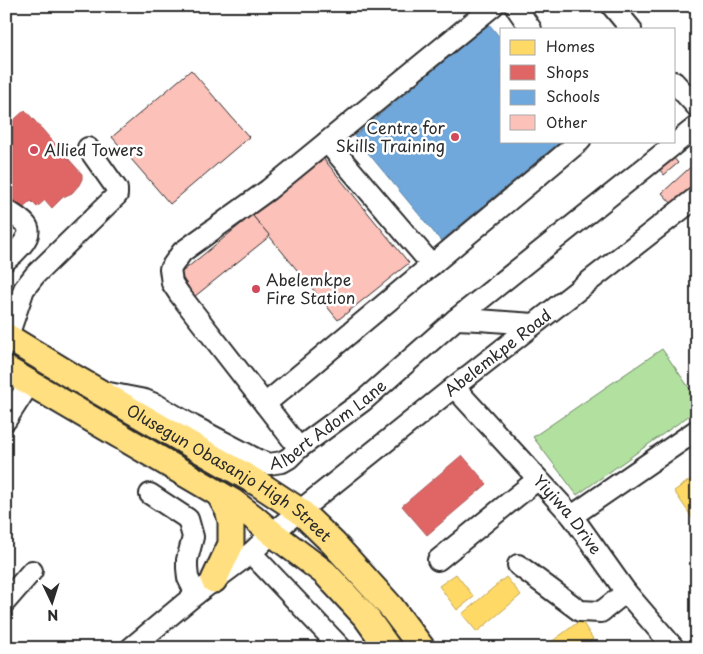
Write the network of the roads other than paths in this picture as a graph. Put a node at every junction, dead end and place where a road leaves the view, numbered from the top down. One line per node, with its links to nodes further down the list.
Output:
1 (492, 6): 9 (street)
2 (515, 6): 4 (street)
3 (612, 6): 5 (street)
4 (530, 28)
5 (630, 28)
6 (676, 84): 7 (street)
7 (697, 107)
8 (697, 126): 16 (street, Albert Adom Lane)
9 (327, 142): 15 (street); 23 (street)
10 (579, 142): 15 (street)
11 (88, 148): 18 (street)
12 (697, 197): 17 (street, Abelemkpe Road)
13 (6, 210): 14 (street)
14 (6, 260)
15 (432, 265): 23 (street)
16 (456, 319): 17 (street); 26 (street, Albert Adom Lane)
17 (534, 324): 20 (street, Abelemkpe Road)
18 (7, 336): 22 (main road, Olusegun Obasanjo High Street)
19 (6, 369): 21 (main road, Olusegun Obasanjo High Street)
20 (454, 387): 27 (street, Yiyiwa Drive); 30 (street, Abelemkpe Road)
21 (22, 390): 24 (street); 29 (main road, Olusegun Obasanjo High Street)
22 (100, 391): 26 (street, Albert Adom Lane); 30 (main road, Olusegun Obasanjo High Street)
23 (265, 404): 26 (street)
24 (6, 420)
25 (697, 430): 31 (street)
26 (299, 448)
27 (538, 479): 31 (street, Yiyiwa Drive); 34 (street)
28 (150, 494): 37 (street)
29 (219, 494): 32 (main road, Olusegun Obasanjo High Street); 37 (main road)
30 (300, 511): 32 (street, Abelemkpe Road); 43 (main road, Olusegun Obasanjo High Street)
31 (572, 516): 38 (street, Yiyiwa Drive)
32 (272, 533): 33 (street, Abelemkpe Road); 42 (main road, Olusegun Obasanjo High Street)
33 (251, 553): 37 (street, Abelemkpe Road); 41 (street)
34 (438, 560)
35 (518, 565): 38 (street)
36 (32, 570): 39 (street)
37 (205, 587): 40 (street, Abelemkpe Road)
38 (626, 592): 44 (street, Yiyiwa Drive)
39 (6, 601)
40 (131, 648)
41 (341, 648)
42 (388, 648)
43 (422, 648)
44 (674, 648)

